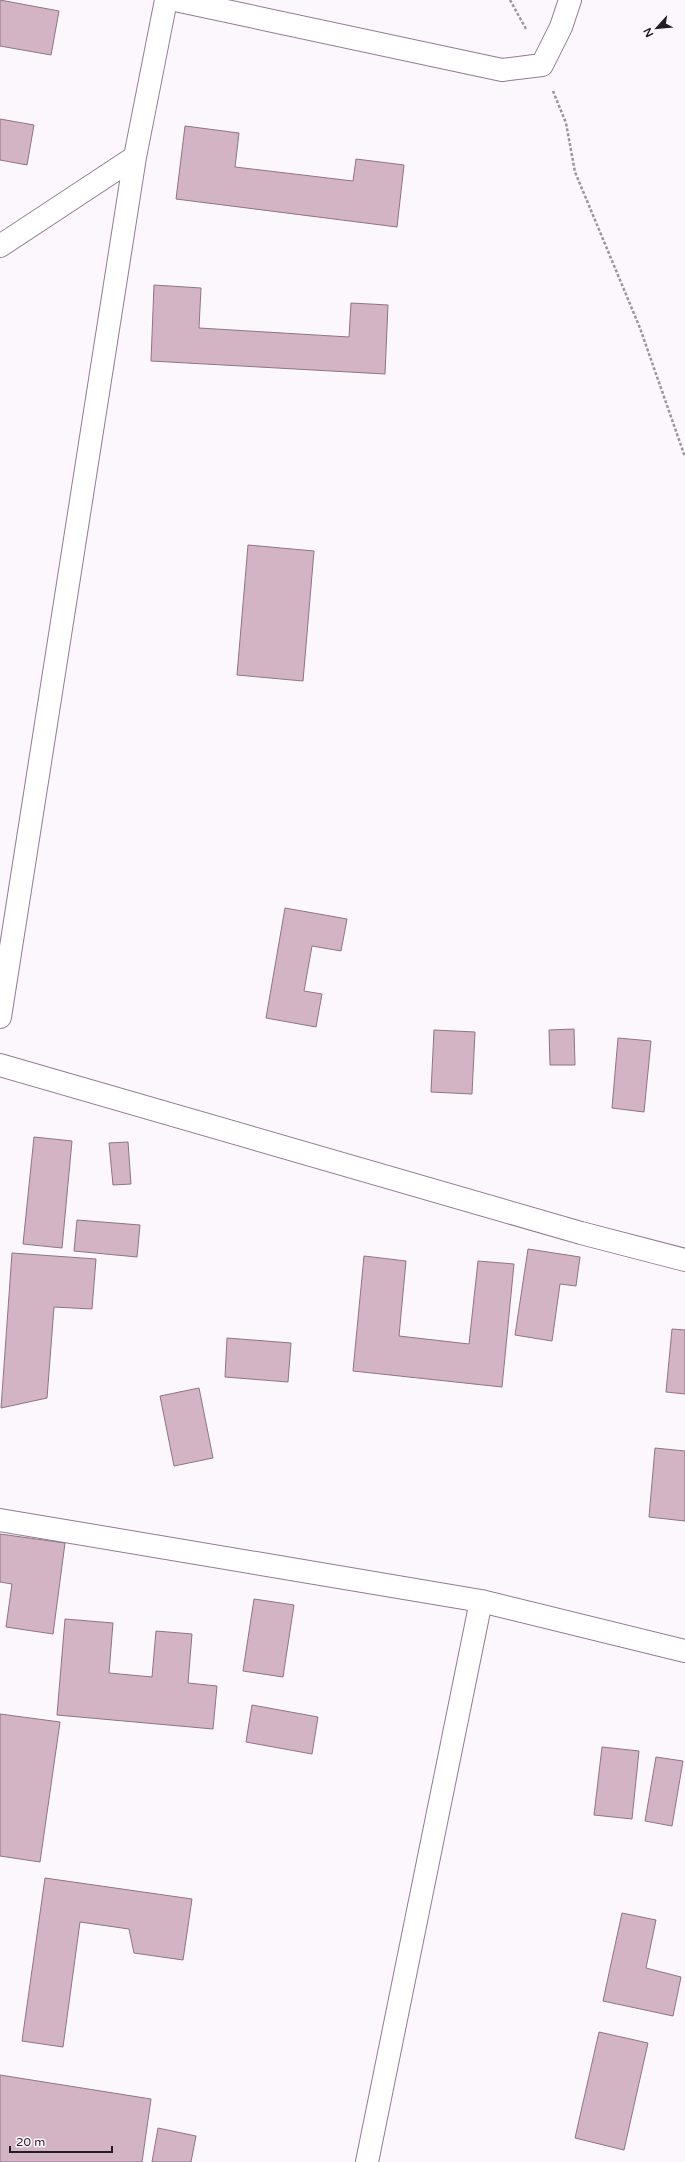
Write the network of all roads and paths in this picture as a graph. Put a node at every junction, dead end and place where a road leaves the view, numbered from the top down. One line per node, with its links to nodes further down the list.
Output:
1 (166, 0): 6 (street)
2 (175, 0): 5 (street)
3 (510, 0): 5 (path)
4 (570, 0): 5 (street)
5 (542, 65): 8 (path)
6 (135, 157): 7 (street); 9 (street)
7 (0, 246)
8 (685, 457)
9 (0, 1017)
10 (0, 1064): 11 (street)
11 (685, 1260)
12 (0, 1520): 13 (street)
13 (481, 1601): 14 (street); 15 (street)
14 (685, 1651)
15 (367, 2162)

